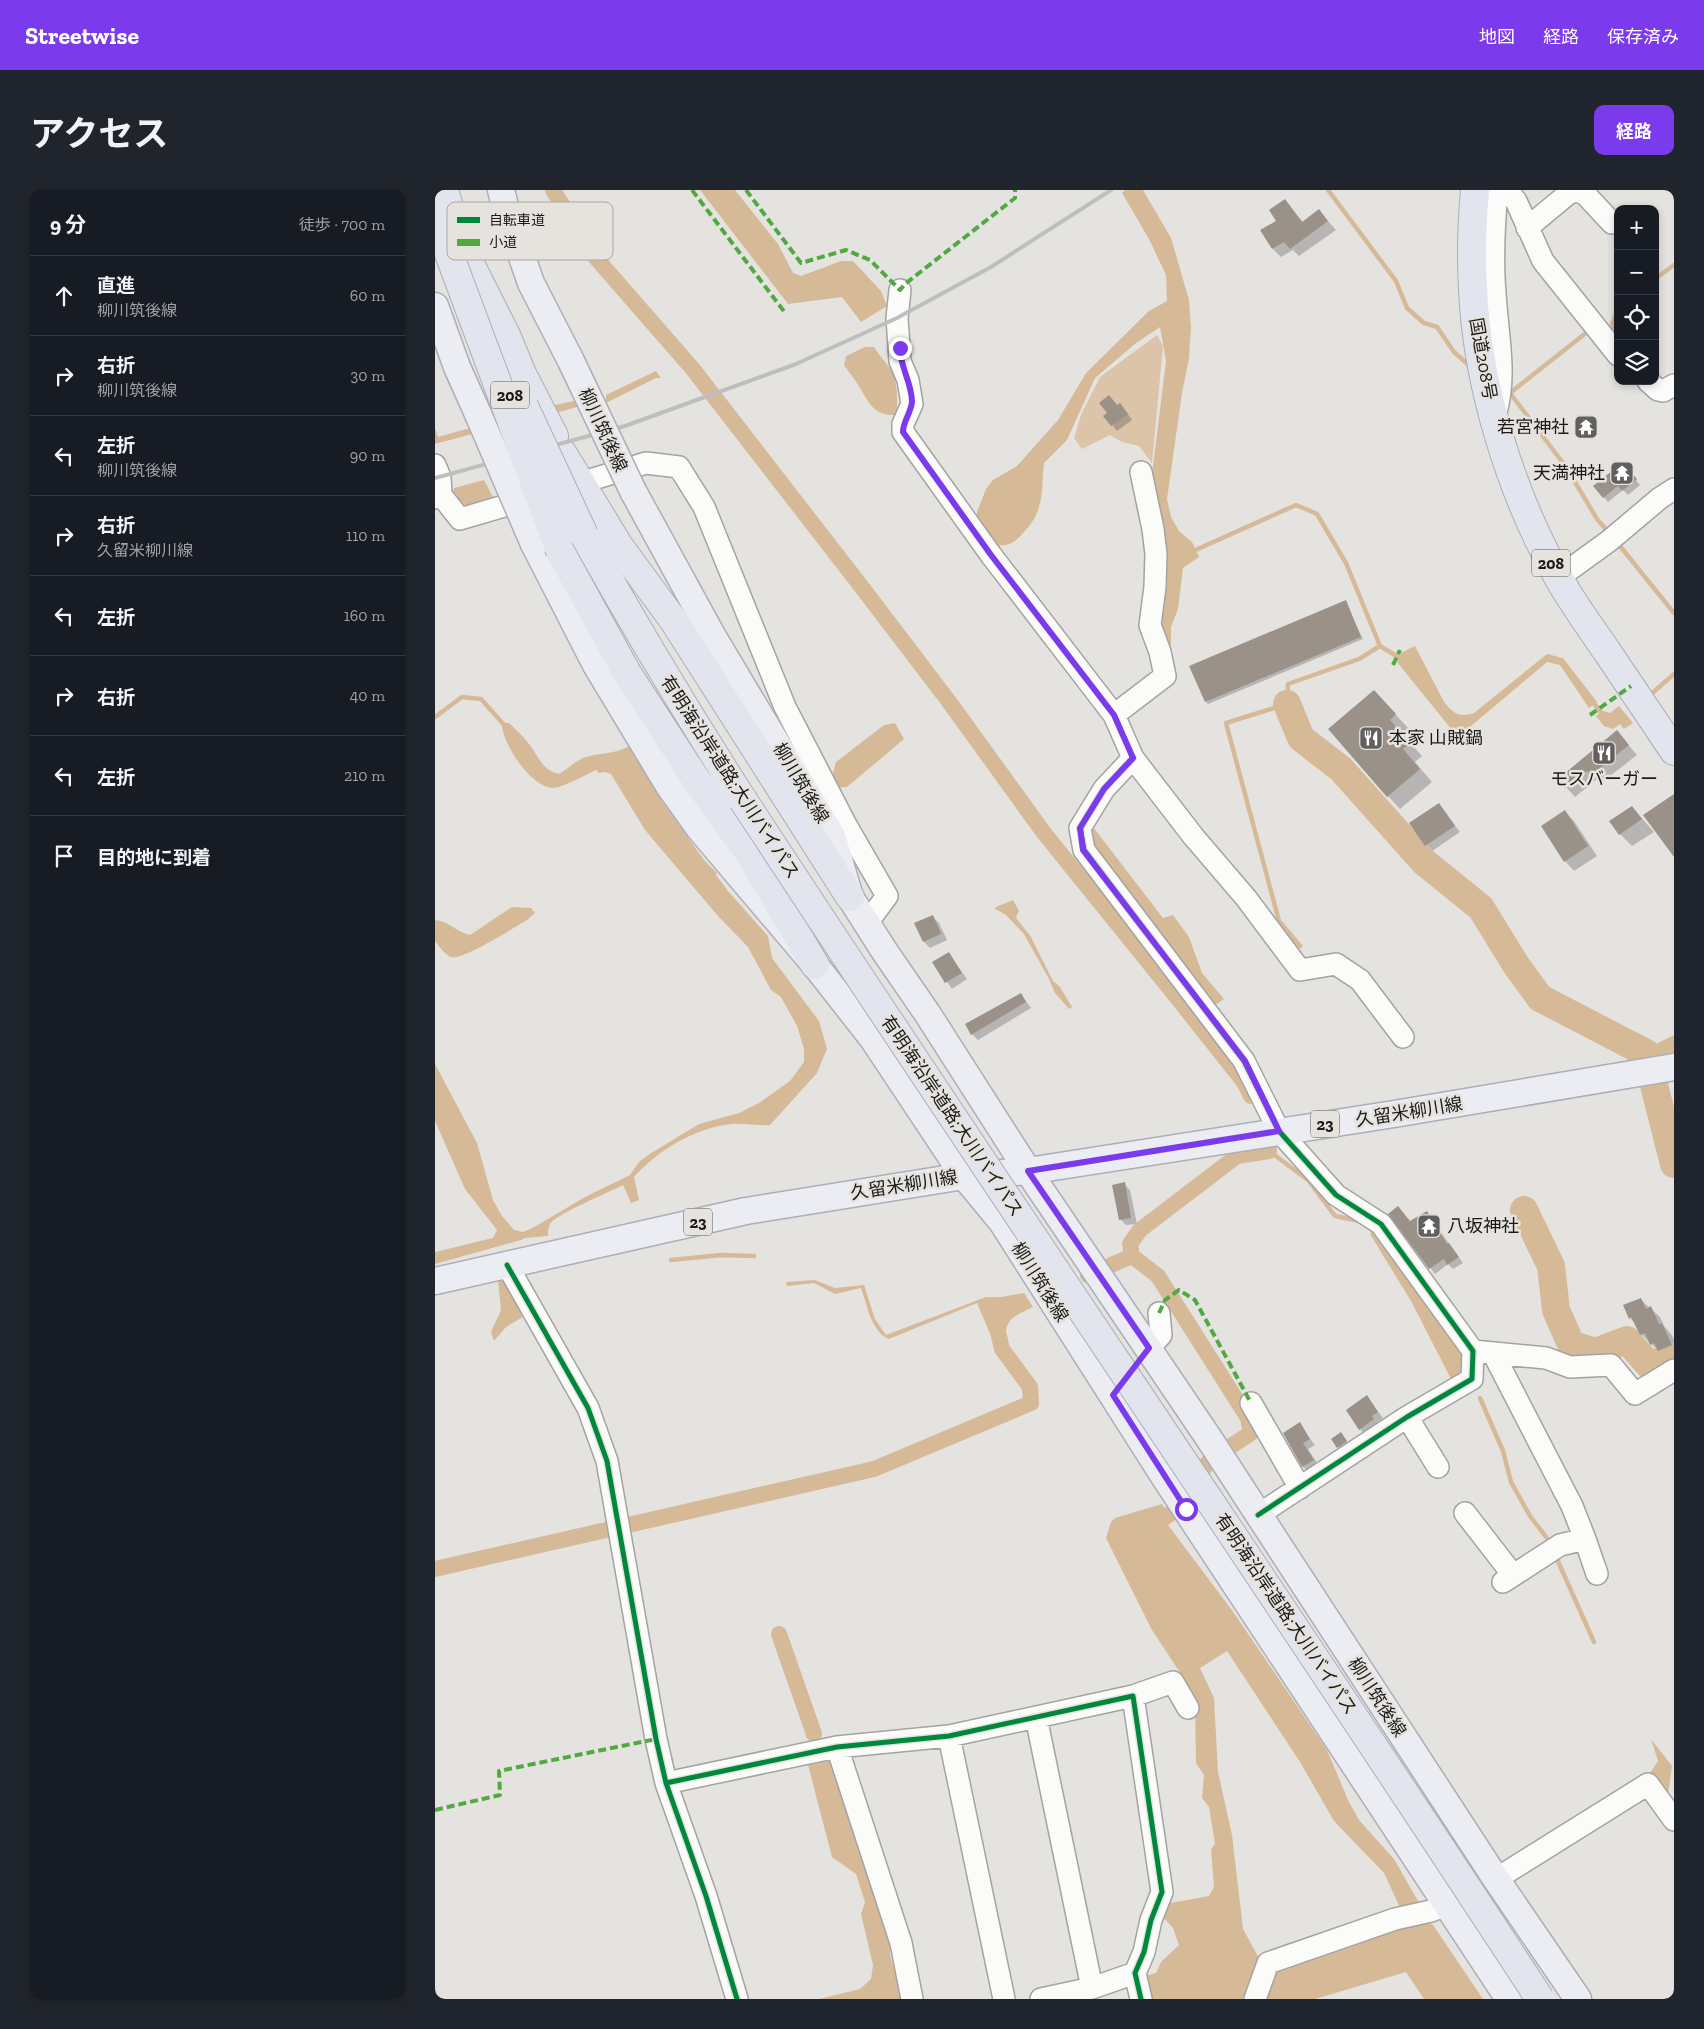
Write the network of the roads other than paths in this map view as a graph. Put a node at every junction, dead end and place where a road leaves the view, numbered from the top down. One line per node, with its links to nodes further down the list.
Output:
1 (444, 190): 7 (highway, 有明海沿岸道路;大川バイパス / 208)
2 (1464, 190): 21 (street)
3 (1475, 190): 21 (highway, 国道208号 / 208)
4 (1497, 190): 21 (street)
5 (1507, 190): 10 (street)
6 (435, 193): 11 (highway, 有明海沿岸道路;大川バイパス / 208)
7 (448, 202)
8 (435, 212): 12 (highway, bridge)
9 (1612, 223): 10 (street)
10 (1527, 228): 20 (street)
11 (447, 231)
12 (447, 248)
13 (452, 260): 28 (highway, bridge)
14 (457, 260): 28 (highway, 有明海沿岸道路;大川バイパス / 208)
15 (466, 260): 28 (highway, 有明海沿岸道路;大川バイパス / 208, bridge)
16 (468, 260): 34 (highway)
17 (523, 260): 34 (main road, 柳川筑後線, bridge)
18 (900, 290): 30 (street)
19 (435, 306): 36 (main road, 柳川筑後線, bridge)
20 (1614, 350)
21 (1483, 359): 29 (highway, 国道208号 / 208)
22 (1652, 385): 23 (street)
23 (1674, 385)
24 (435, 465): 27 (street)
25 (1141, 472): 30 (street)
26 (1674, 490): 29 (street)
27 (438, 497): 35 (street)
28 (574, 542): 33 (highway, 有明海沿岸道路;大川バイパス / 208); 36 (highway)
29 (1558, 578): 31 (highway, 国道208号 / 208)
30 (1114, 715): 32 (street)
31 (1674, 751)
32 (1133, 758): 37 (street); 39 (street)
33 (739, 802): 76 (highway, 有明海沿岸道路;大川バイパス / 208); 77 (highway, 有明海沿岸道路;大川バイパス / 208, bridge)
34 (850, 898): 35 (main road, 柳川筑後線)
35 (867, 923): 40 (main road, 柳川筑後線)
36 (815, 964): 41 (main road, 柳川筑後線)
37 (1403, 1037)
38 (1673, 1067): 39 (main road, 久留米柳川線 / 23)
39 (1279, 1131): 40 (main road, 久留米柳川線 / 23); 46 (street)
40 (1028, 1171): 41 (main road, 久留米柳川線 / 23); 45 (main road, 柳川筑後線)
41 (964, 1176): 42 (main road, 久留米柳川線 / 23); 48 (main road, 柳川筑後線)
42 (507, 1265): 43 (main road, 久留米柳川線 / 23); 63 (street)
43 (435, 1281)
44 (1159, 1313): 45 (street)
45 (1149, 1348): 48 (main road); 54 (main road, 柳川筑後線)
46 (1483, 1352): 47 (street); 50 (street); 55 (street)
47 (1674, 1370)
48 (1113, 1395): 56 (main road, 柳川筑後線)
49 (1251, 1403): 52 (street)
50 (1407, 1417): 51 (street); 52 (street)
51 (1439, 1467)
52 (1300, 1488): 54 (street)
53 (1465, 1513): 55 (street)
54 (1258, 1515): 56 (main road); 65 (main road, 柳川筑後線)
55 (1585, 1539): 57 (street)
56 (1212, 1547): 66 (main road, 柳川筑後線)
57 (1597, 1574)
58 (1133, 1696): 59 (street); 60 (street); 67 (street)
59 (1188, 1708)
60 (1036, 1717): 61 (street); 68 (street)
61 (949, 1736): 62 (street); 71 (street)
62 (837, 1747): 63 (street); 70 (street)
63 (666, 1783): 69 (street)
64 (1674, 1820): 65 (street)
65 (1496, 1879): 66 (main road); 78 (main road, 柳川筑後線)
66 (1439, 1907): 74 (street); 75 (main road, 柳川筑後線)
67 (1135, 1974): 68 (street); 73 (street)
68 (1092, 1988): 72 (street)
69 (737, 1999)
70 (912, 1999)
71 (1004, 1999)
72 (1041, 1999)
73 (1141, 1999)
74 (1255, 1999)
75 (1509, 1999)
76 (1531, 1999)
77 (1540, 1999)
78 (1577, 1999)

